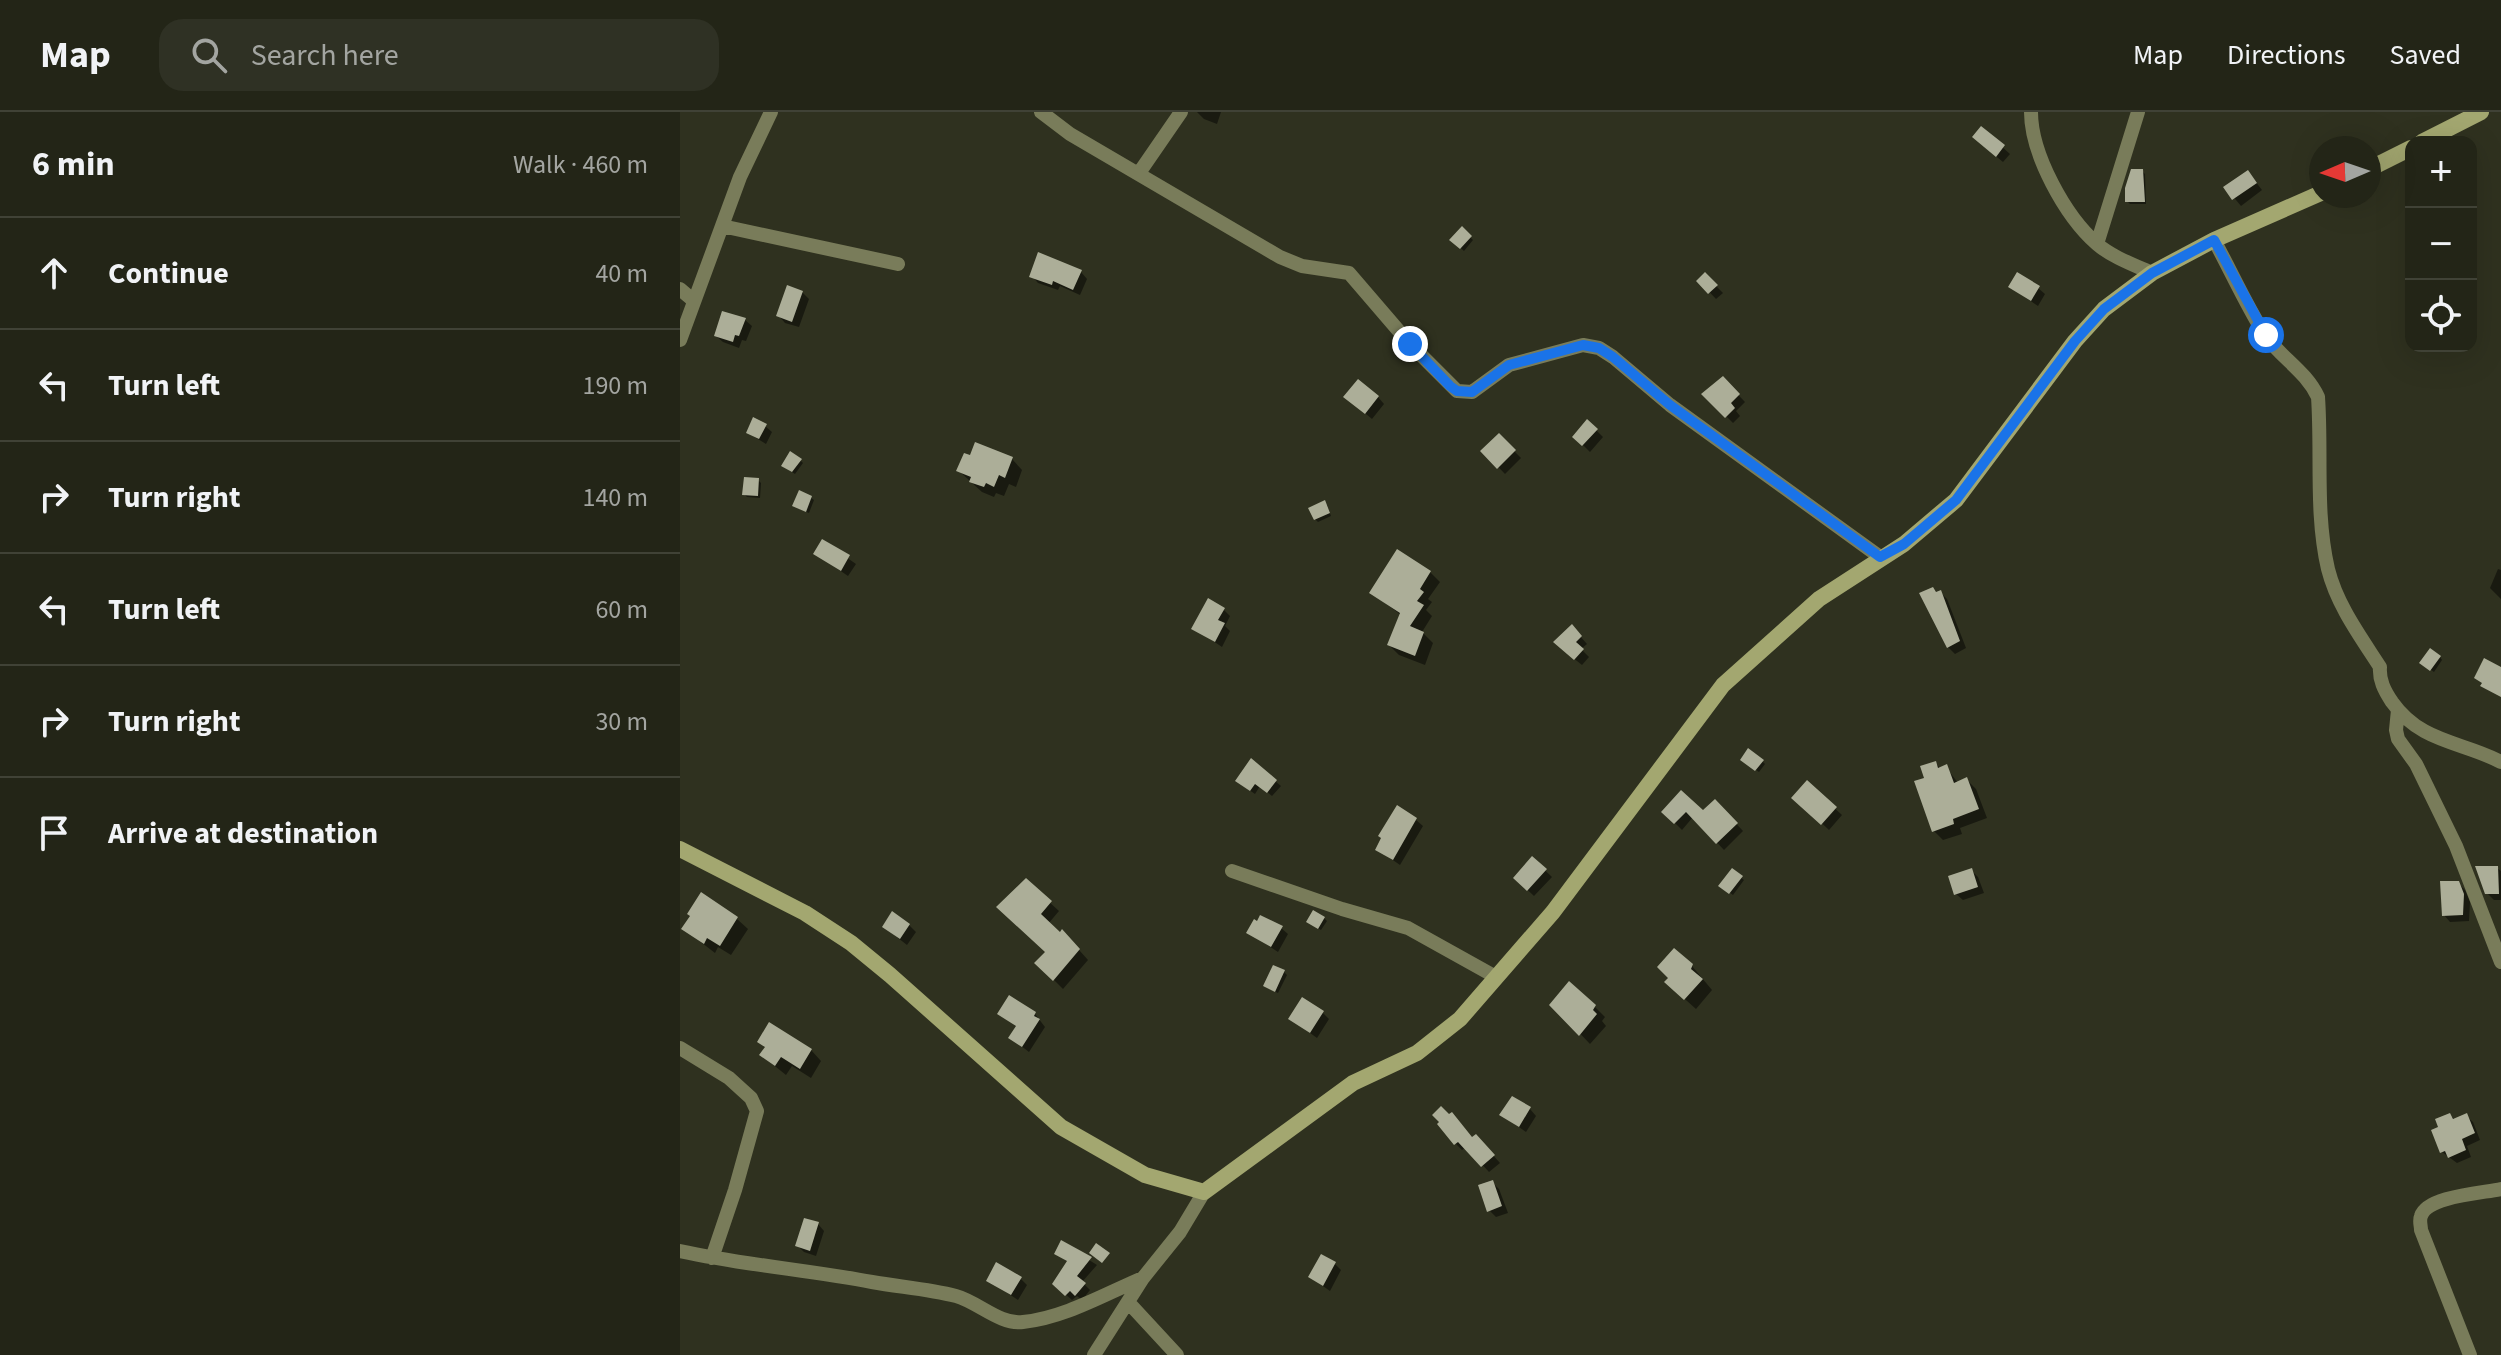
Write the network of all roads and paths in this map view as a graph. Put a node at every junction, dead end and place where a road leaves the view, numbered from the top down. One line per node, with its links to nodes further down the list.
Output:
1 (771, 112): 12 (street)
2 (1041, 112): 10 (street)
3 (1181, 112): 10 (street)
4 (2031, 112): 14 (street)
5 (2138, 112): 14 (street)
6 (2481, 112): 7 (street)
7 (2434, 136)
8 (2405, 151): 9 (street)
9 (2381, 163)
10 (1139, 173): 20 (street)
11 (2309, 198): 13 (street)
12 (722, 226): 15 (street); 18 (street)
13 (2214, 240): 16 (street); 21 (street)
14 (2097, 244): 16 (street)
15 (898, 264)
16 (2152, 273): 20 (street)
17 (680, 289): 18 (street)
18 (694, 301): 19 (street)
19 (680, 340)
20 (1880, 557): 26 (street)
21 (2398, 710): 22 (street); 25 (street)
22 (2501, 762)
23 (680, 849): 29 (street)
24 (1232, 871): 26 (street)
25 (2501, 962)
26 (1496, 977): 29 (street)
27 (680, 1048): 31 (street)
28 (2501, 1189): 36 (street)
29 (1204, 1192): 32 (street)
30 (680, 1251): 31 (street)
31 (712, 1258): 32 (street)
32 (1143, 1278): 33 (street)
33 (1128, 1302): 34 (street); 35 (street)
34 (1094, 1355)
35 (1177, 1355)
36 (2470, 1355)

